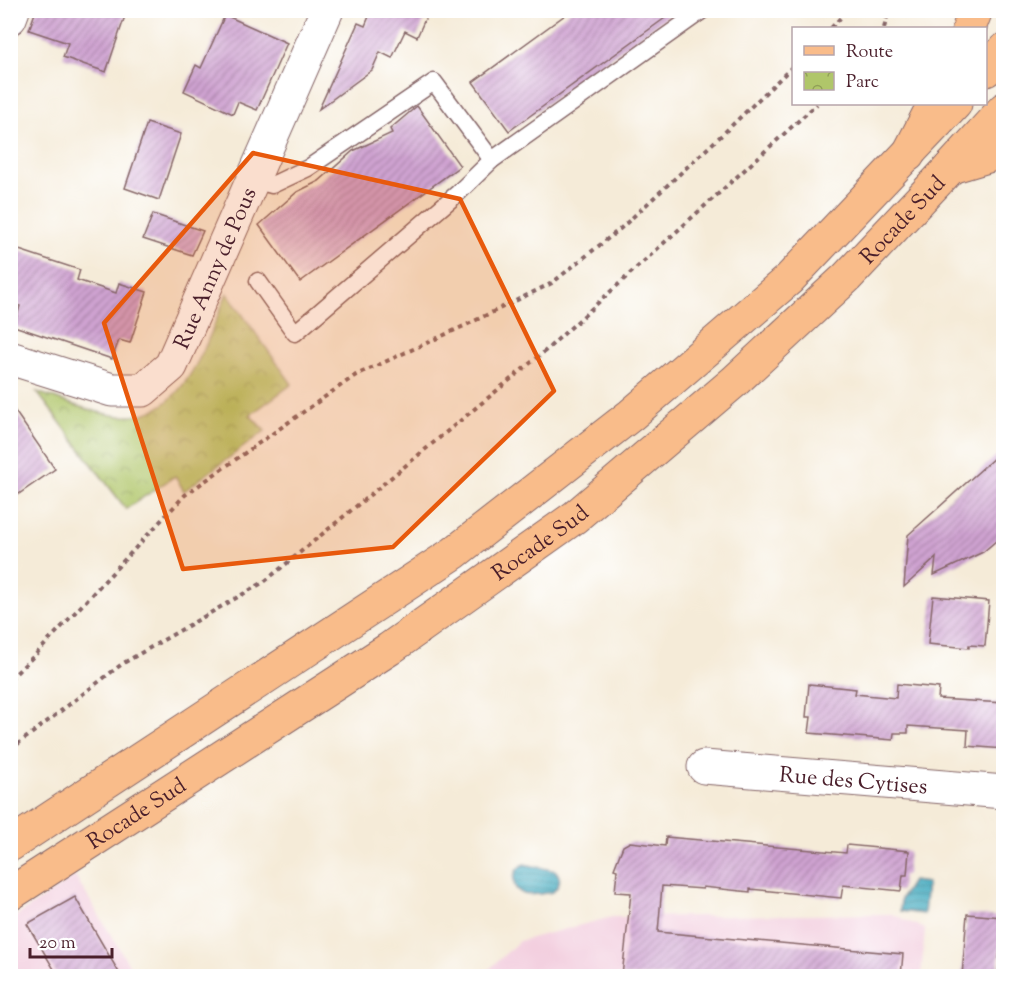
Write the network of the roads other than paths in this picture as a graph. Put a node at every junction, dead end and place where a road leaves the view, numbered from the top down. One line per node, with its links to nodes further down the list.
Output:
1 (13, 10): 5 (street)
2 (327, 10): 16 (street, Rue Anny de Pous)
3 (703, 10): 14 (lane)
4 (976, 10): 6 (main road)
5 (10, 18)
6 (969, 27)
7 (1004, 50): 8 (main road)
8 (987, 69)
9 (933, 105): 13 (main road)
10 (954, 105): 13 (main road, Rocade Sud)
11 (1004, 109): 15 (main road, Rocade Sud)
12 (1004, 148): 15 (main road)
13 (908, 155): 21 (main road, Rocade Sud)
14 (492, 160): 16 (lane); 17 (lane)
15 (951, 167): 22 (main road, Rocade Sud)
16 (253, 180): 18 (street, Rue Anny de Pous)
17 (258, 281)
18 (10, 358)
19 (704, 767): 20 (street, Rue des Cytises)
20 (1004, 792)
21 (10, 845)
22 (10, 894)

